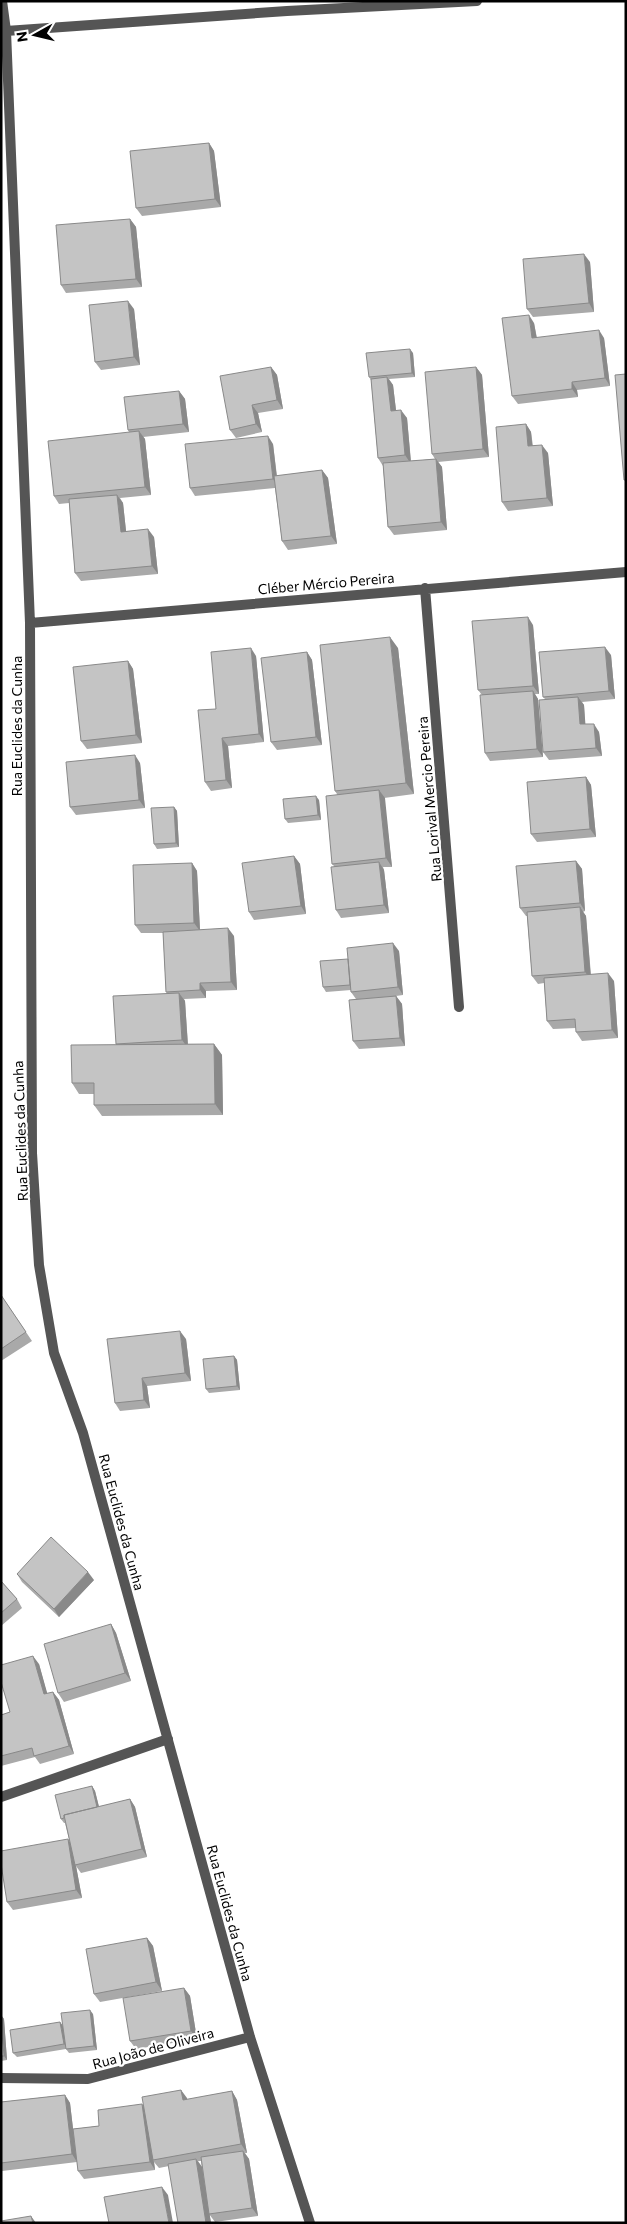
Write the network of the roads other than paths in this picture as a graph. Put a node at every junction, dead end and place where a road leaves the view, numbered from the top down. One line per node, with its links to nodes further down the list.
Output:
1 (2, 1): 3 (street, Rua Euclides da Cunha)
2 (477, 1): 3 (street)
3 (6, 31): 6 (street, Rua Euclides da Cunha)
4 (626, 572): 5 (street, Cléber Mércio Pereira)
5 (425, 588): 6 (street, Cléber Mércio Pereira); 7 (street, Rua Lorival Mercio Pereira)
6 (30, 623): 8 (street, Rua Euclides da Cunha)
7 (459, 1007)
8 (168, 1739): 9 (street); 10 (street, Rua Euclides da Cunha)
9 (1, 1797)
10 (250, 2037): 11 (street, Rua João de Oliveira); 12 (street, Rua Euclides da Cunha)
11 (1, 2078)
12 (310, 2223)

